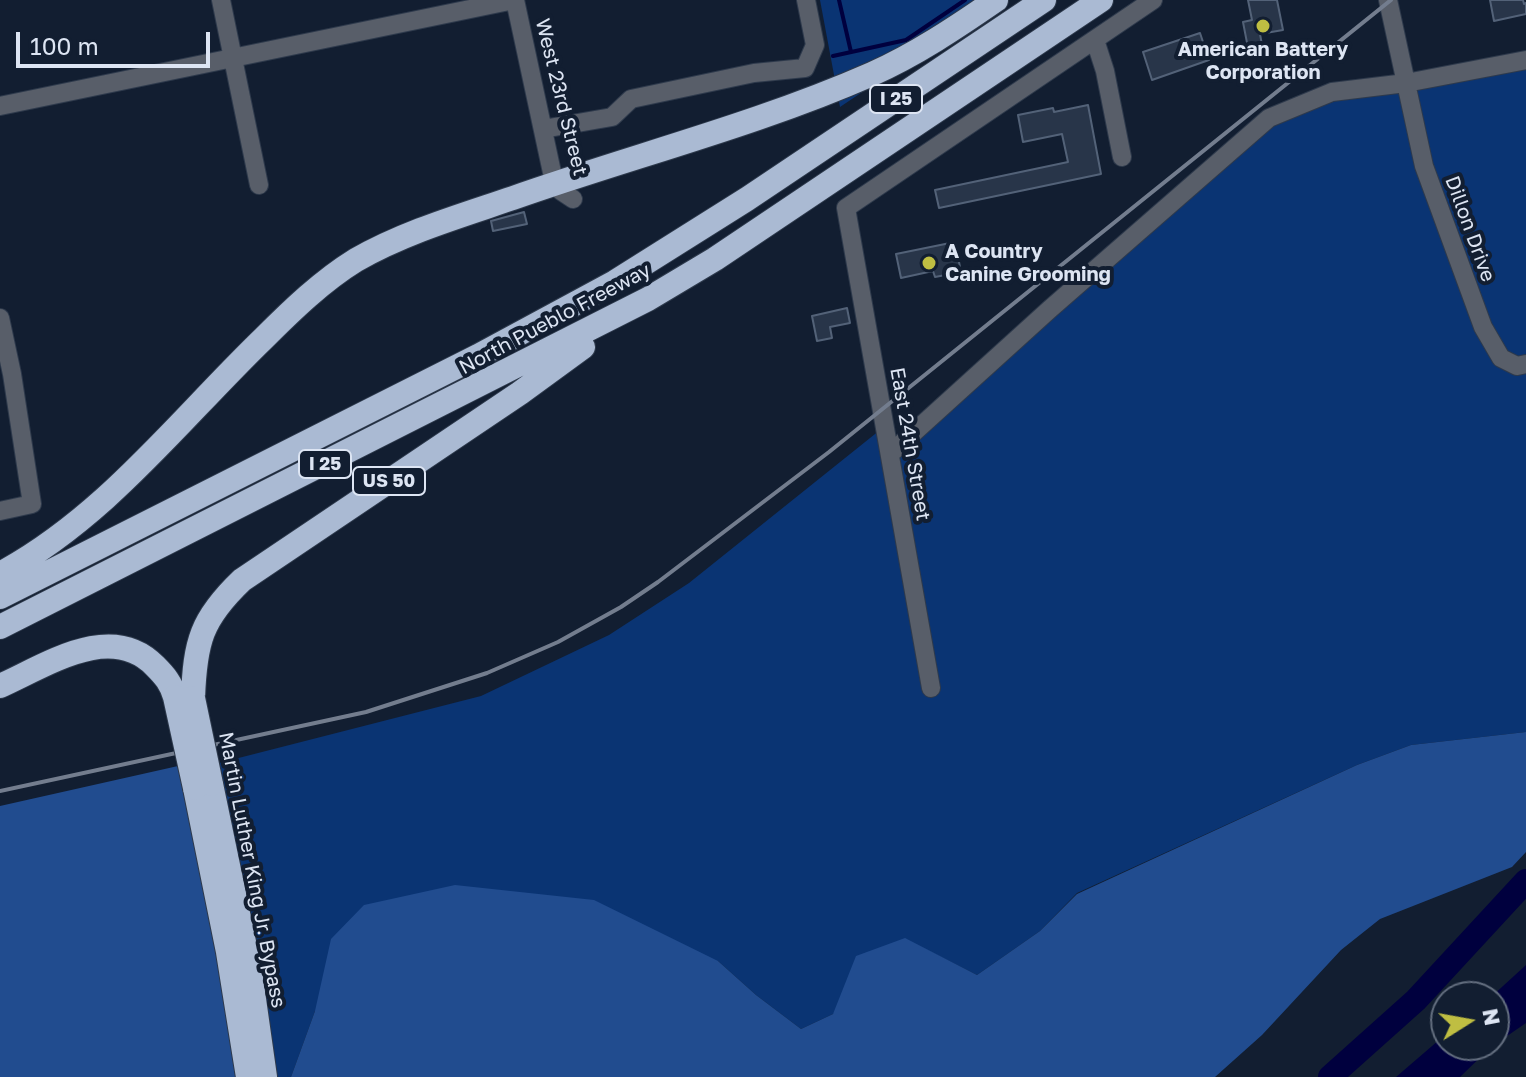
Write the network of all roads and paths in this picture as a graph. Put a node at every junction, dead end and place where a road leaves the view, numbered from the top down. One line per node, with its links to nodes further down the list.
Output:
1 (221, 0): 10 (street)
2 (514, 0): 10 (street); 14 (street, West 23rd Street)
3 (806, 0): 14 (street)
4 (996, 0): 17 (highway)
5 (1044, 0): 25 (highway, North Pueblo Freeway / I 25)
6 (1101, 0): 18 (highway, North Pueblo Freeway / I 25)
7 (1153, 0): 9 (street)
8 (1388, 0): 12 (street, Dillon Drive)
9 (1095, 40): 15 (street); 22 (street, East 24th Street)
10 (232, 57): 13 (street); 16 (street)
11 (1526, 60): 12 (street)
12 (1406, 83): 20 (street, Dillon Drive); 22 (street)
13 (0, 106)
14 (543, 129): 17 (street, West 23rd Street)
15 (1122, 157)
16 (259, 185)
17 (564, 190): 24 (highway)
18 (648, 299): 26 (highway, North Pueblo Freeway / I 25); 29 (highway, Martin Luther King Jr. Bypass / US 50)
19 (0, 318): 21 (street)
20 (1526, 364)
21 (6, 375): 23 (street)
22 (890, 454): 28 (street, East 24th Street)
23 (0, 511)
24 (0, 574)
25 (0, 597)
26 (0, 627)
27 (0, 686): 29 (highway)
28 (931, 688)
29 (184, 697): 30 (highway, Martin Luther King Jr. Bypass / US 50, bridge)
30 (203, 786): 31 (highway, Martin Luther King Jr. Bypass / US 50); 32 (highway, Martin Luther King Jr. Bypass / US 50)
31 (248, 1077)
32 (265, 1077)

